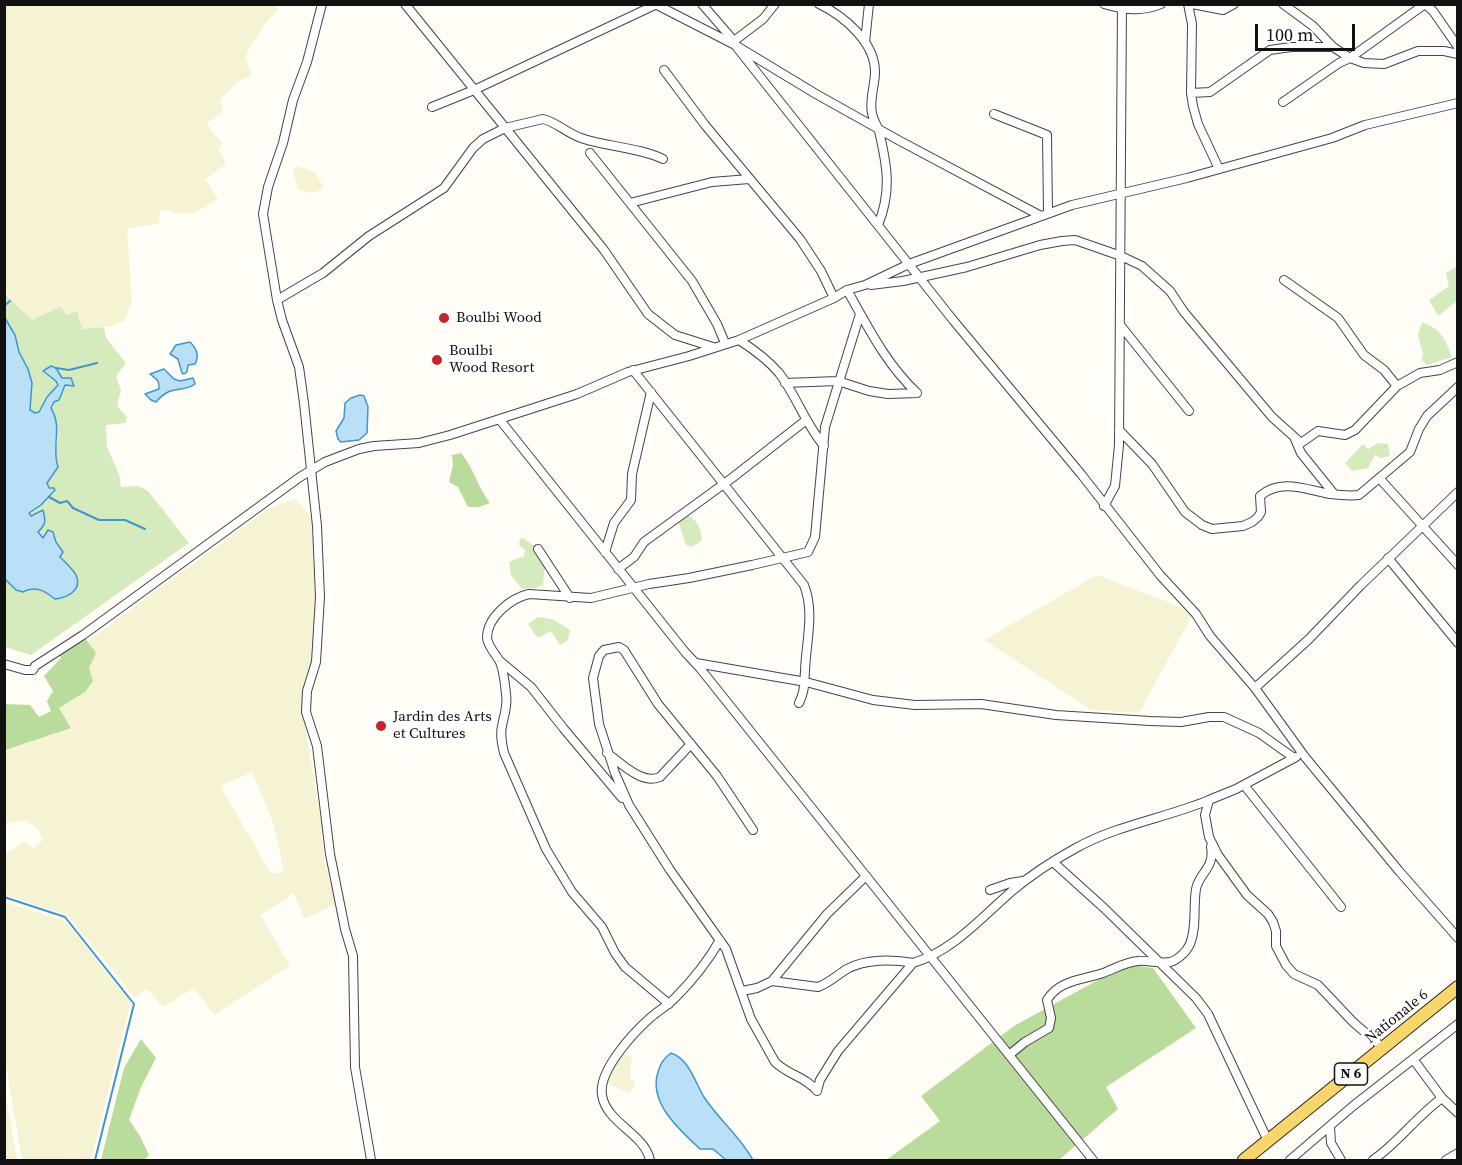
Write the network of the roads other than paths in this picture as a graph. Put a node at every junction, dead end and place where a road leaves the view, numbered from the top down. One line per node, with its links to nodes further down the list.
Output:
1 (322, 4): 46 (street)
2 (405, 4): 23 (street)
3 (702, 4): 17 (street)
4 (775, 4): 17 (street)
5 (819, 4): 16 (street)
6 (869, 4): 16 (street)
7 (1104, 4): 14 (street)
8 (1161, 4): 14 (street)
9 (1190, 4): 15 (street); 24 (street)
10 (1234, 4): 15 (street)
11 (1283, 4): 19 (street)
12 (1425, 4): 18 (street); 21 (street)
13 (655, 5): 17 (street); 23 (street)
14 (1122, 6): 35 (street)
15 (1213, 7)
16 (865, 42): 29 (street)
17 (735, 43): 29 (street); 38 (street)
18 (1458, 46)
19 (1333, 47): 21 (street); 24 (street)
20 (1458, 54): 21 (street)
21 (1350, 58): 25 (street)
22 (664, 70): 34 (street)
23 (474, 90): 27 (street); 30 (street)
24 (1191, 93): 33 (street)
25 (1283, 102)
26 (1458, 103): 33 (street)
27 (432, 106)
28 (994, 114): 37 (street)
29 (878, 127): 37 (street); 38 (street)
30 (505, 128): 32 (street); 46 (street); 51 (street)
31 (590, 153): 36 (street)
32 (663, 159)
33 (1219, 169): 35 (street)
34 (749, 179): 36 (street); 45 (street)
35 (1121, 193): 37 (street); 39 (street)
36 (630, 203): 50 (street)
37 (1045, 215): 40 (street)
38 (878, 225): 40 (street)
39 (1121, 256): 41 (street); 48 (street); 63 (street)
40 (909, 264): 41 (street); 43 (street)
41 (919, 276): 43 (street); 70 (street)
42 (1284, 280): 56 (street)
43 (865, 285): 44 (street)
44 (847, 290): 45 (street); 47 (street)
45 (834, 298): 49 (street)
46 (277, 300): 65 (street)
47 (860, 314): 54 (street); 54 (street)
48 (1121, 326): 59 (street); 62 (street)
49 (739, 340): 50 (street); 55 (street)
50 (725, 343): 51 (street)
51 (713, 347): 53 (street)
52 (1458, 362): 56 (street)
53 (633, 370): 58 (street); 60 (street)
54 (838, 381): 55 (street); 64 (street)
55 (785, 383): 61 (street)
56 (1397, 386): 63 (street)
57 (1458, 387): 66 (street)
58 (651, 392): 67 (street); 73 (street)
59 (1189, 411)
60 (500, 420): 65 (street); 73 (street)
61 (805, 421): 64 (street); 67 (street)
62 (1119, 430): 68 (street); 70 (street)
63 (1295, 439): 68 (street)
64 (824, 446): 75 (street)
65 (310, 470): 83 (street); 119 (street)
66 (1380, 479): 68 (street); 71 (street)
67 (724, 484): 75 (street); 77 (street)
68 (1334, 494)
69 (1456, 497): 71 (street)
70 (1104, 506): 85 (street)
71 (1422, 525): 74 (street); 76 (street)
72 (538, 549): 79 (street)
73 (605, 552): 77 (street)
74 (1388, 558): 80 (street); 85 (street)
75 (783, 559): 78 (street); 84 (street)
76 (1458, 565)
77 (618, 569): 78 (street)
78 (633, 587): 79 (street); 82 (street)
79 (570, 598): 81 (street)
80 (1458, 643)
81 (500, 661): 93 (street); 109 (street)
82 (696, 663): 84 (street); 97 (street)
83 (4, 664)
84 (806, 682): 86 (street); 89 (street)
85 (1255, 688): 90 (street)
86 (799, 703)
87 (691, 744): 88 (street); 88 (street); 94 (street)
88 (607, 753): 93 (street)
89 (1294, 758): 90 (street); 91 (street)
90 (1305, 758): 101 (street)
91 (1244, 785): 92 (street); 100 (street)
92 (1209, 800): 95 (street); 96 (street)
93 (629, 806): 102 (street)
94 (753, 830)
95 (1209, 837): 104 (street); 111 (street)
96 (1053, 862): 98 (street); 104 (street)
97 (866, 876): 103 (street); 106 (street)
98 (1024, 881): 99 (street); 103 (street)
99 (990, 890)
100 (1341, 906)
101 (1458, 939)
102 (720, 940): 108 (street); 109 (street)
103 (930, 956): 105 (street); 112 (street)
104 (1160, 962): 112 (street); 117 (street)
105 (913, 963): 106 (street); 108 (street)
106 (772, 981): 108 (street)
107 (1458, 987): 111 (main road, Nationale 6 / N 6)
108 (742, 991)
109 (669, 1004): 120 (street)
110 (1458, 1024): 113 (street)
111 (1383, 1048): 117 (main road, Nationale 6 / N 6)
112 (1009, 1055): 121 (street)
113 (1413, 1059): 114 (street); 116 (street)
114 (1442, 1098): 115 (street); 125 (street)
115 (1458, 1113)
116 (1330, 1127): 123 (street); 124 (street)
117 (1268, 1141): 122 (main road, Nationale 6 / N 6)
118 (1458, 1153): 126 (street)
119 (371, 1161)
120 (650, 1161)
121 (1094, 1161)
122 (1244, 1161)
123 (1290, 1161)
124 (1341, 1161)
125 (1373, 1161)
126 (1446, 1161)

